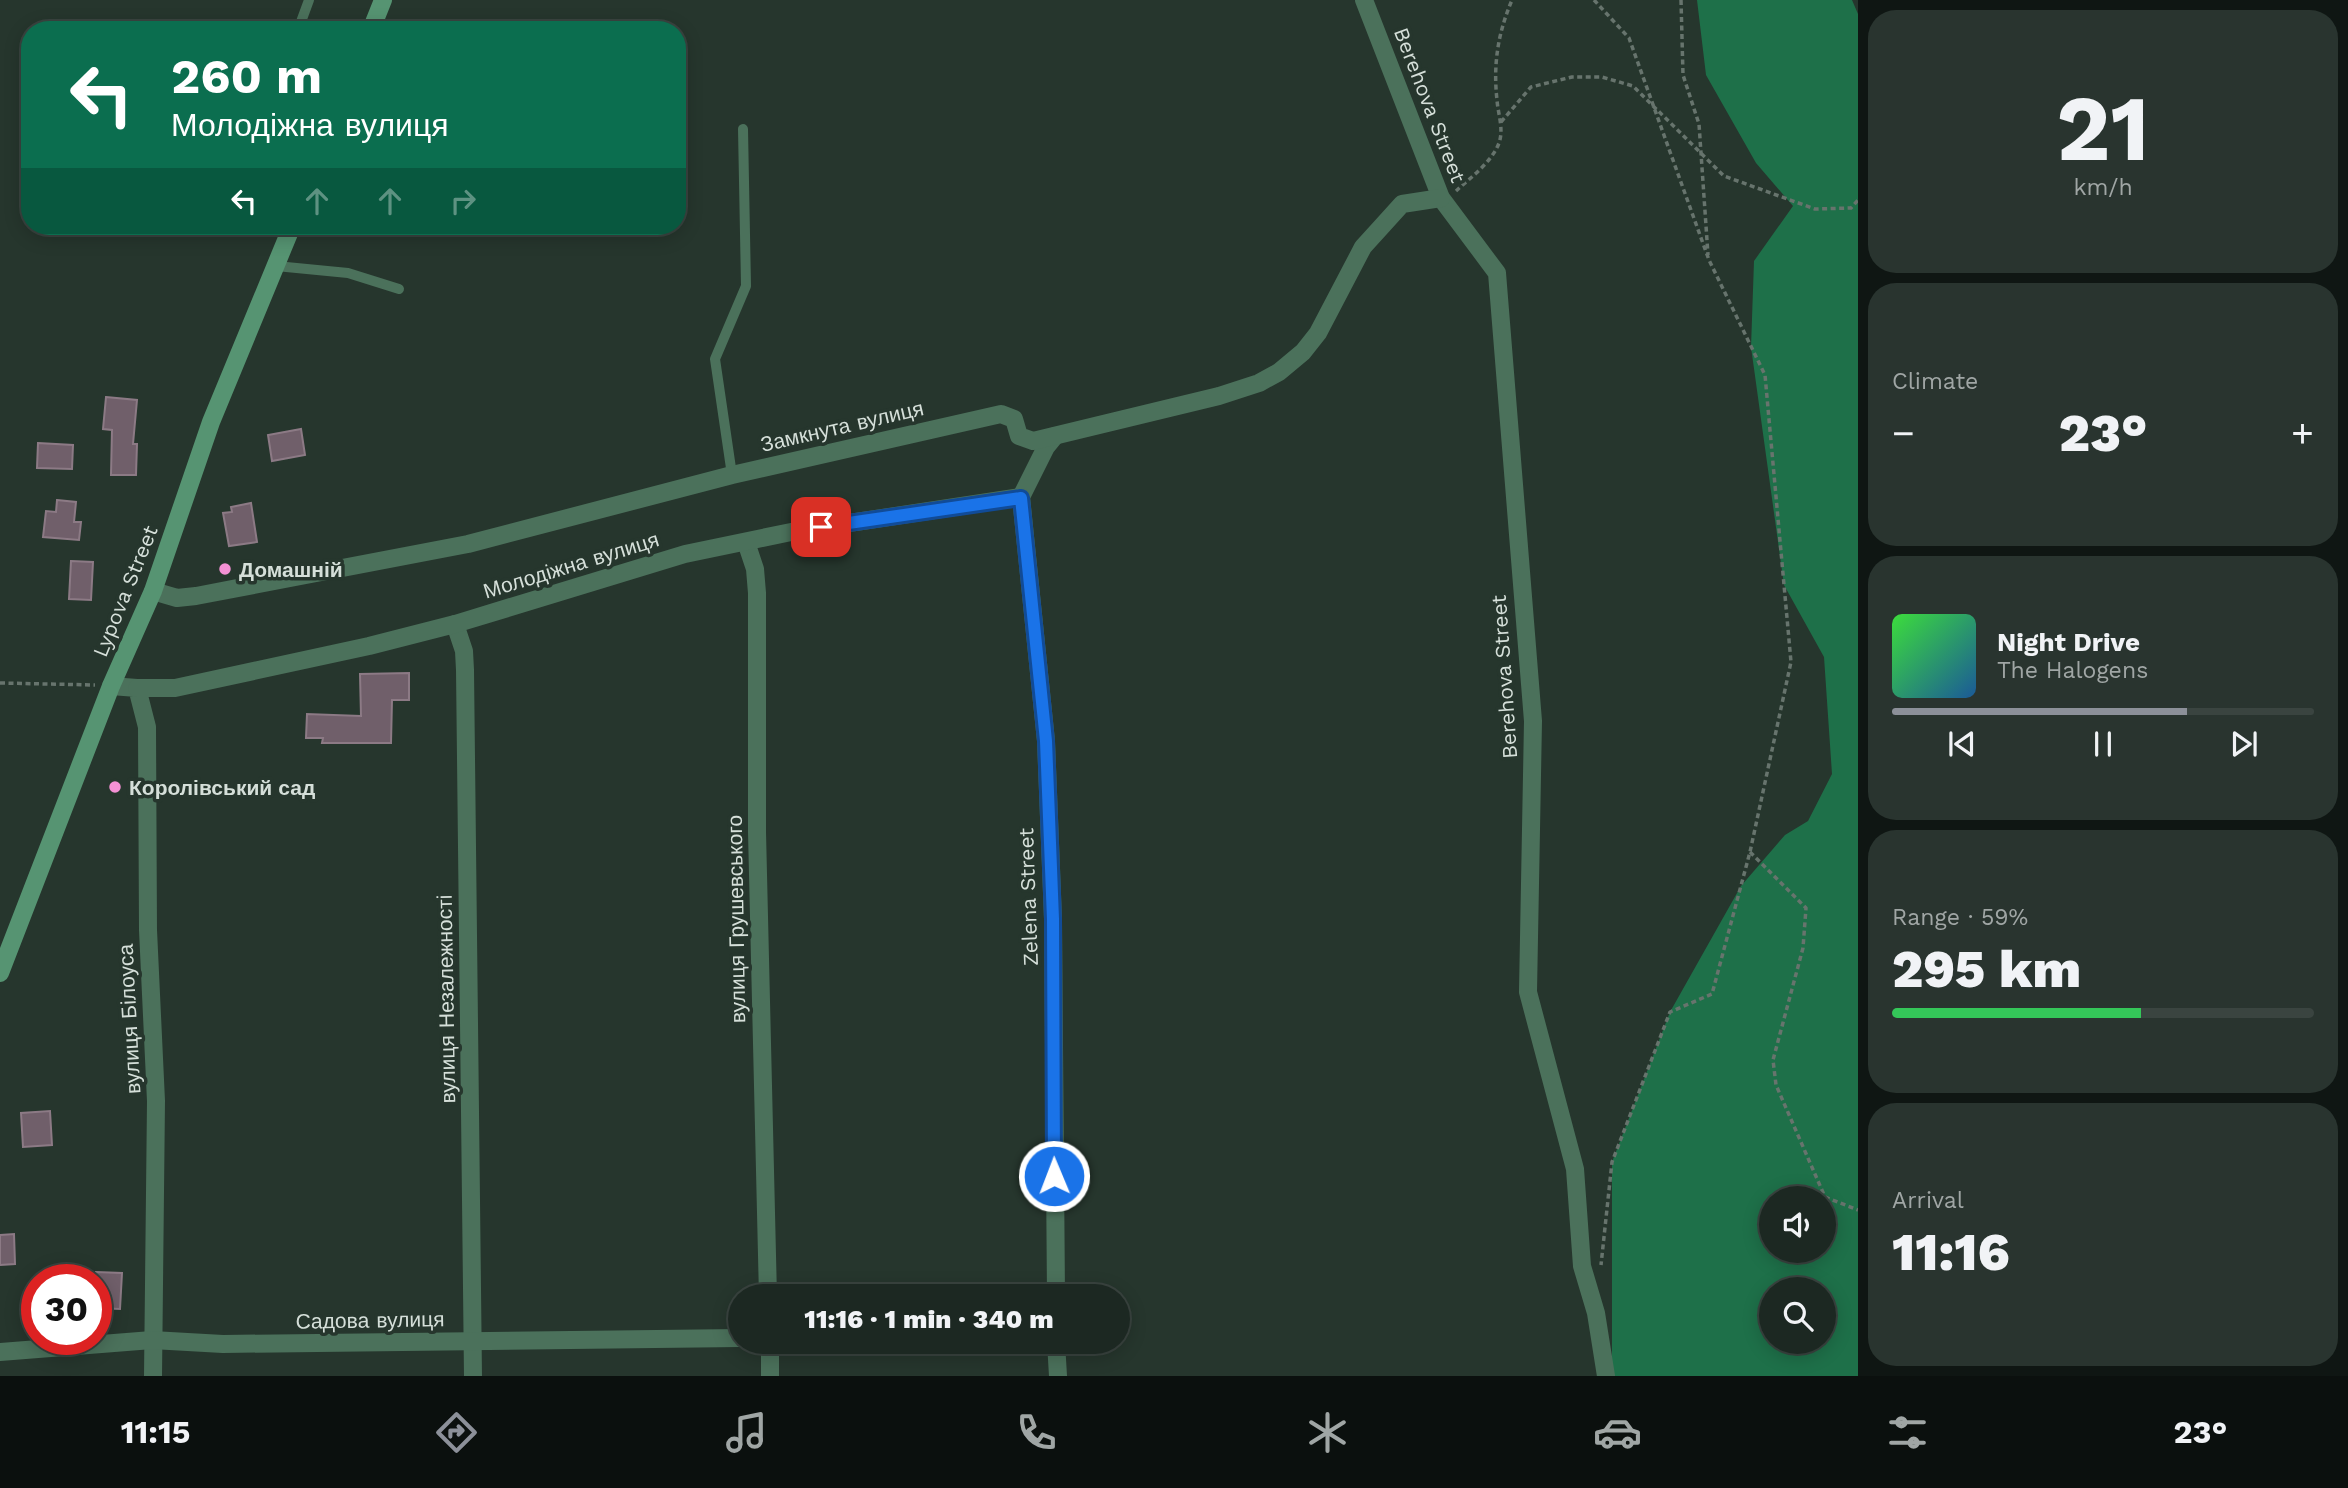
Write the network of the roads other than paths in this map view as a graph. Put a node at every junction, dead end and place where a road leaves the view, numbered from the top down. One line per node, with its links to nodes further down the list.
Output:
1 (309, 0): 4 (lane)
2 (383, 0): 5 (street)
3 (1364, 0): 7 (street, Berehova Street)
4 (301, 21)
5 (375, 21)
6 (743, 129): 12 (lane)
7 (1441, 198): 11 (street, Замкнута вулиця); 32 (street, Berehova Street)
8 (288, 235): 9 (street, Lypova Street)
9 (276, 265): 10 (lane); 15 (street, Lypova Street)
10 (400, 289)
11 (1055, 436): 12 (street, Замкнута вулиця); 13 (street)
12 (732, 475): 15 (street, Замкнута вулиця)
13 (1021, 498): 14 (street, Молодіжна вулиця); 21 (street, Zelena Street)
14 (746, 542): 16 (street, Молодіжна вулиця); 20 (street, вулиця Грушевського)
15 (153, 591): 17 (street, Lypova Street)
16 (455, 624): 18 (street, Молодіжна вулиця); 24 (street, вулиця Незалежності)
17 (111, 686): 18 (street); 19 (street, Lypova Street)
18 (136, 688): 23 (street, вулиця Білоуса)
19 (0, 973)
20 (768, 1284)
21 (1056, 1284)
22 (728, 1338): 24 (street, Садова вулиця)
23 (152, 1340): 24 (street, Садова вулиця); 25 (street, Садова вулиця); 28 (street, вулиця Білоуса)
24 (473, 1341): 29 (street, вулиця Незалежності)
25 (0, 1352)
26 (770, 1354): 30 (street)
27 (1057, 1354): 31 (street)
28 (153, 1376)
29 (473, 1376)
30 (770, 1376)
31 (1058, 1376)
32 (1606, 1376)

